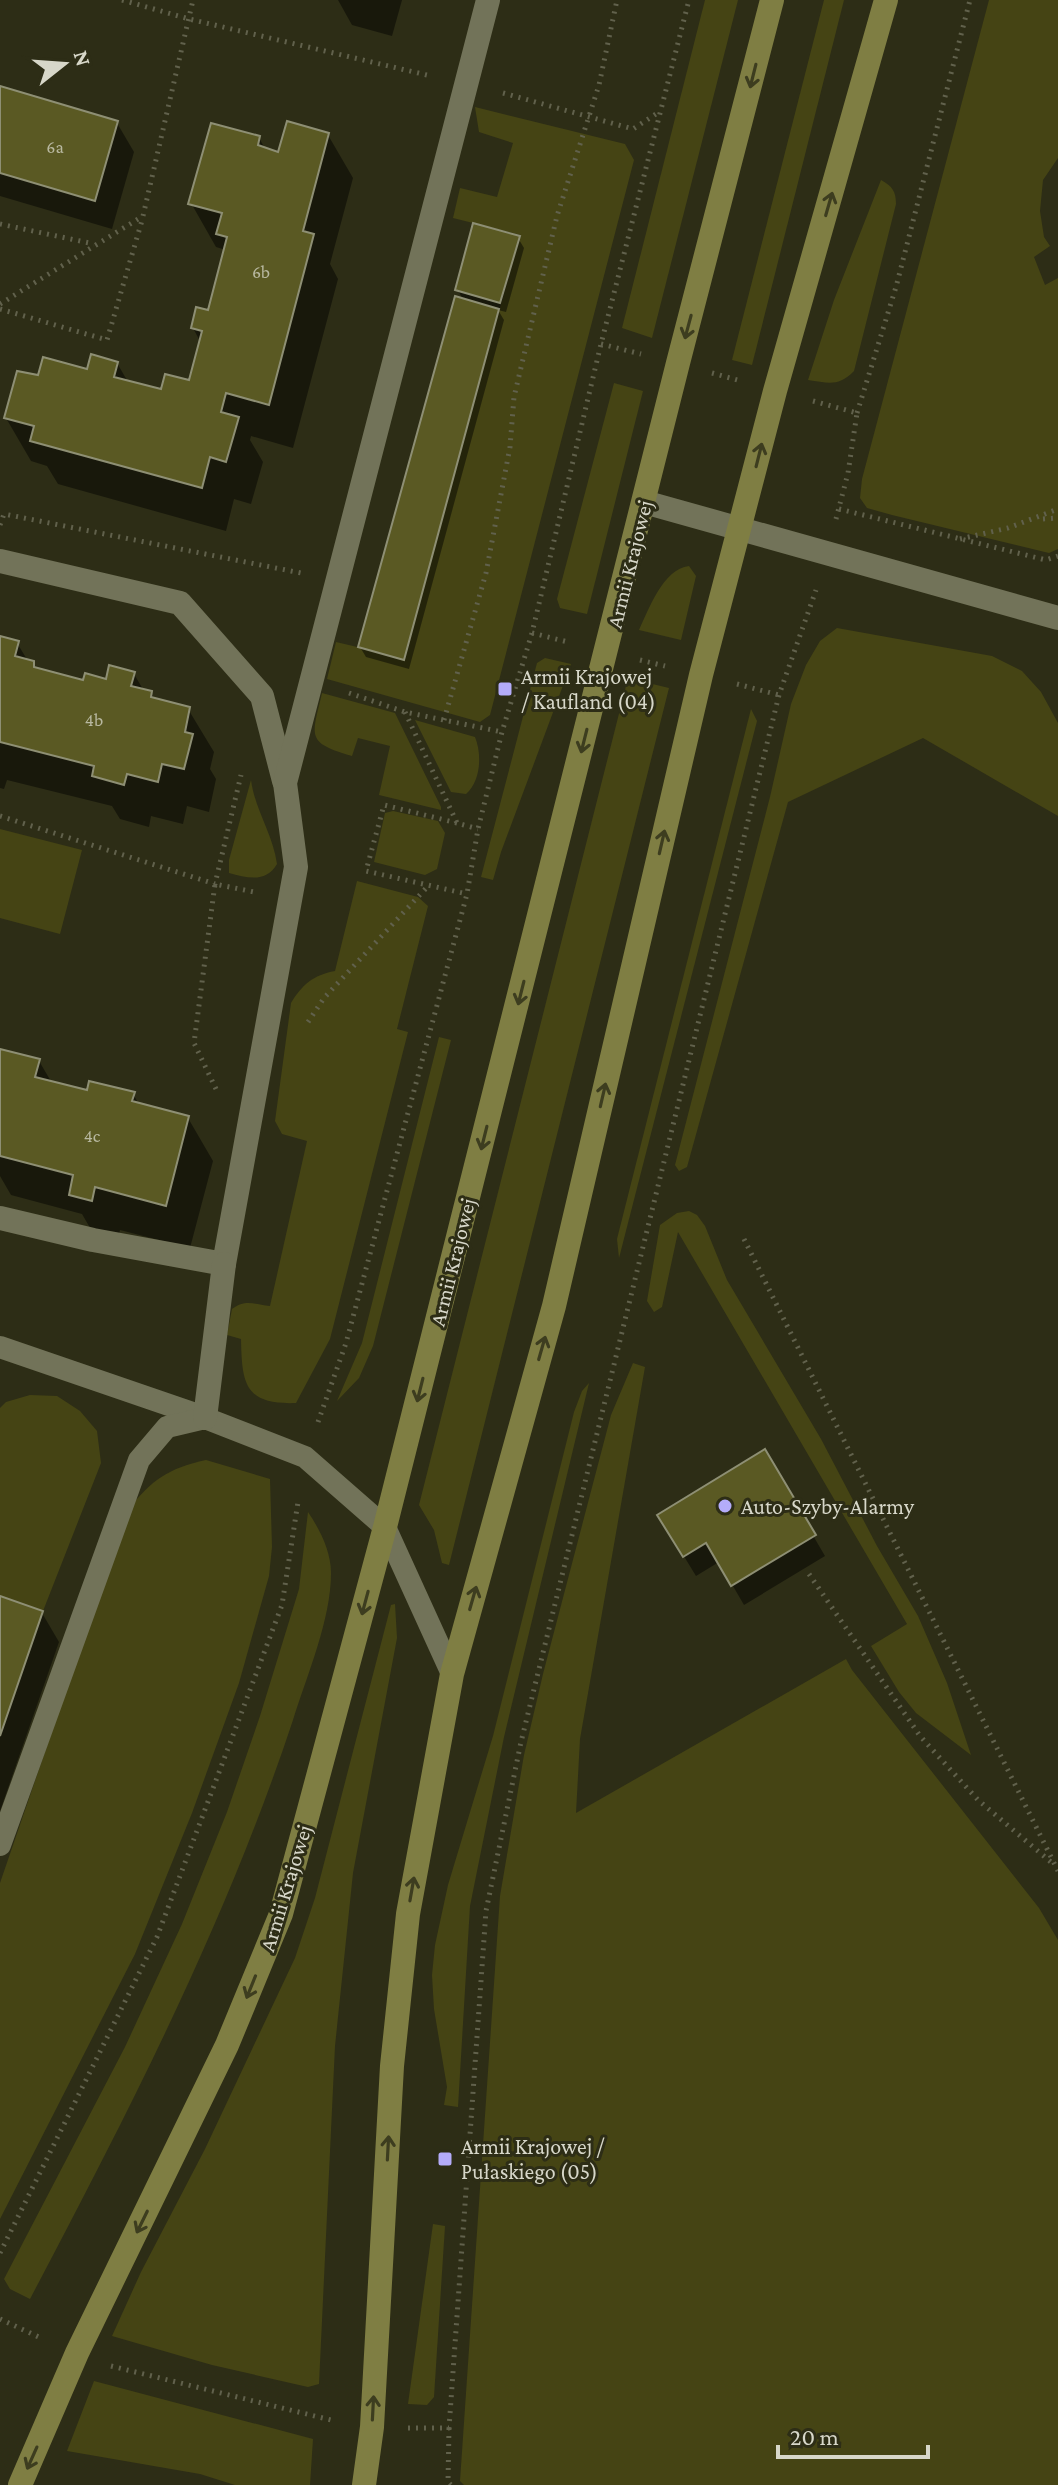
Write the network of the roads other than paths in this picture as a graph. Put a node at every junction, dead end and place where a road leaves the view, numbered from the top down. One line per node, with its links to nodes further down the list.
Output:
1 (488, 0): 10 (street)
2 (772, 0): 6 (main road, Armii Krajowej, one-way to 6)
3 (886, 0): 5 (main road)
4 (898, 0): 5 (lane)
5 (875, 45): 7 (main road, one-way to 5)
6 (644, 502): 7 (street); 15 (main road, Armii Krajowej, one-way to 15)
7 (740, 530): 9 (street); 16 (main road, one-way to 7)
8 (0, 561): 10 (street)
9 (1058, 618)
10 (285, 783): 12 (street)
11 (0, 1218): 12 (street)
12 (224, 1264): 14 (street)
13 (0, 1347): 14 (lane)
14 (205, 1418): 15 (lane); 17 (lane)
15 (385, 1527): 16 (lane); 18 (main road, Armii Krajowej, one-way to 18)
16 (452, 1674): 19 (main road, one-way to 16)
17 (0, 1845)
18 (20, 2485)
19 (364, 2485)

